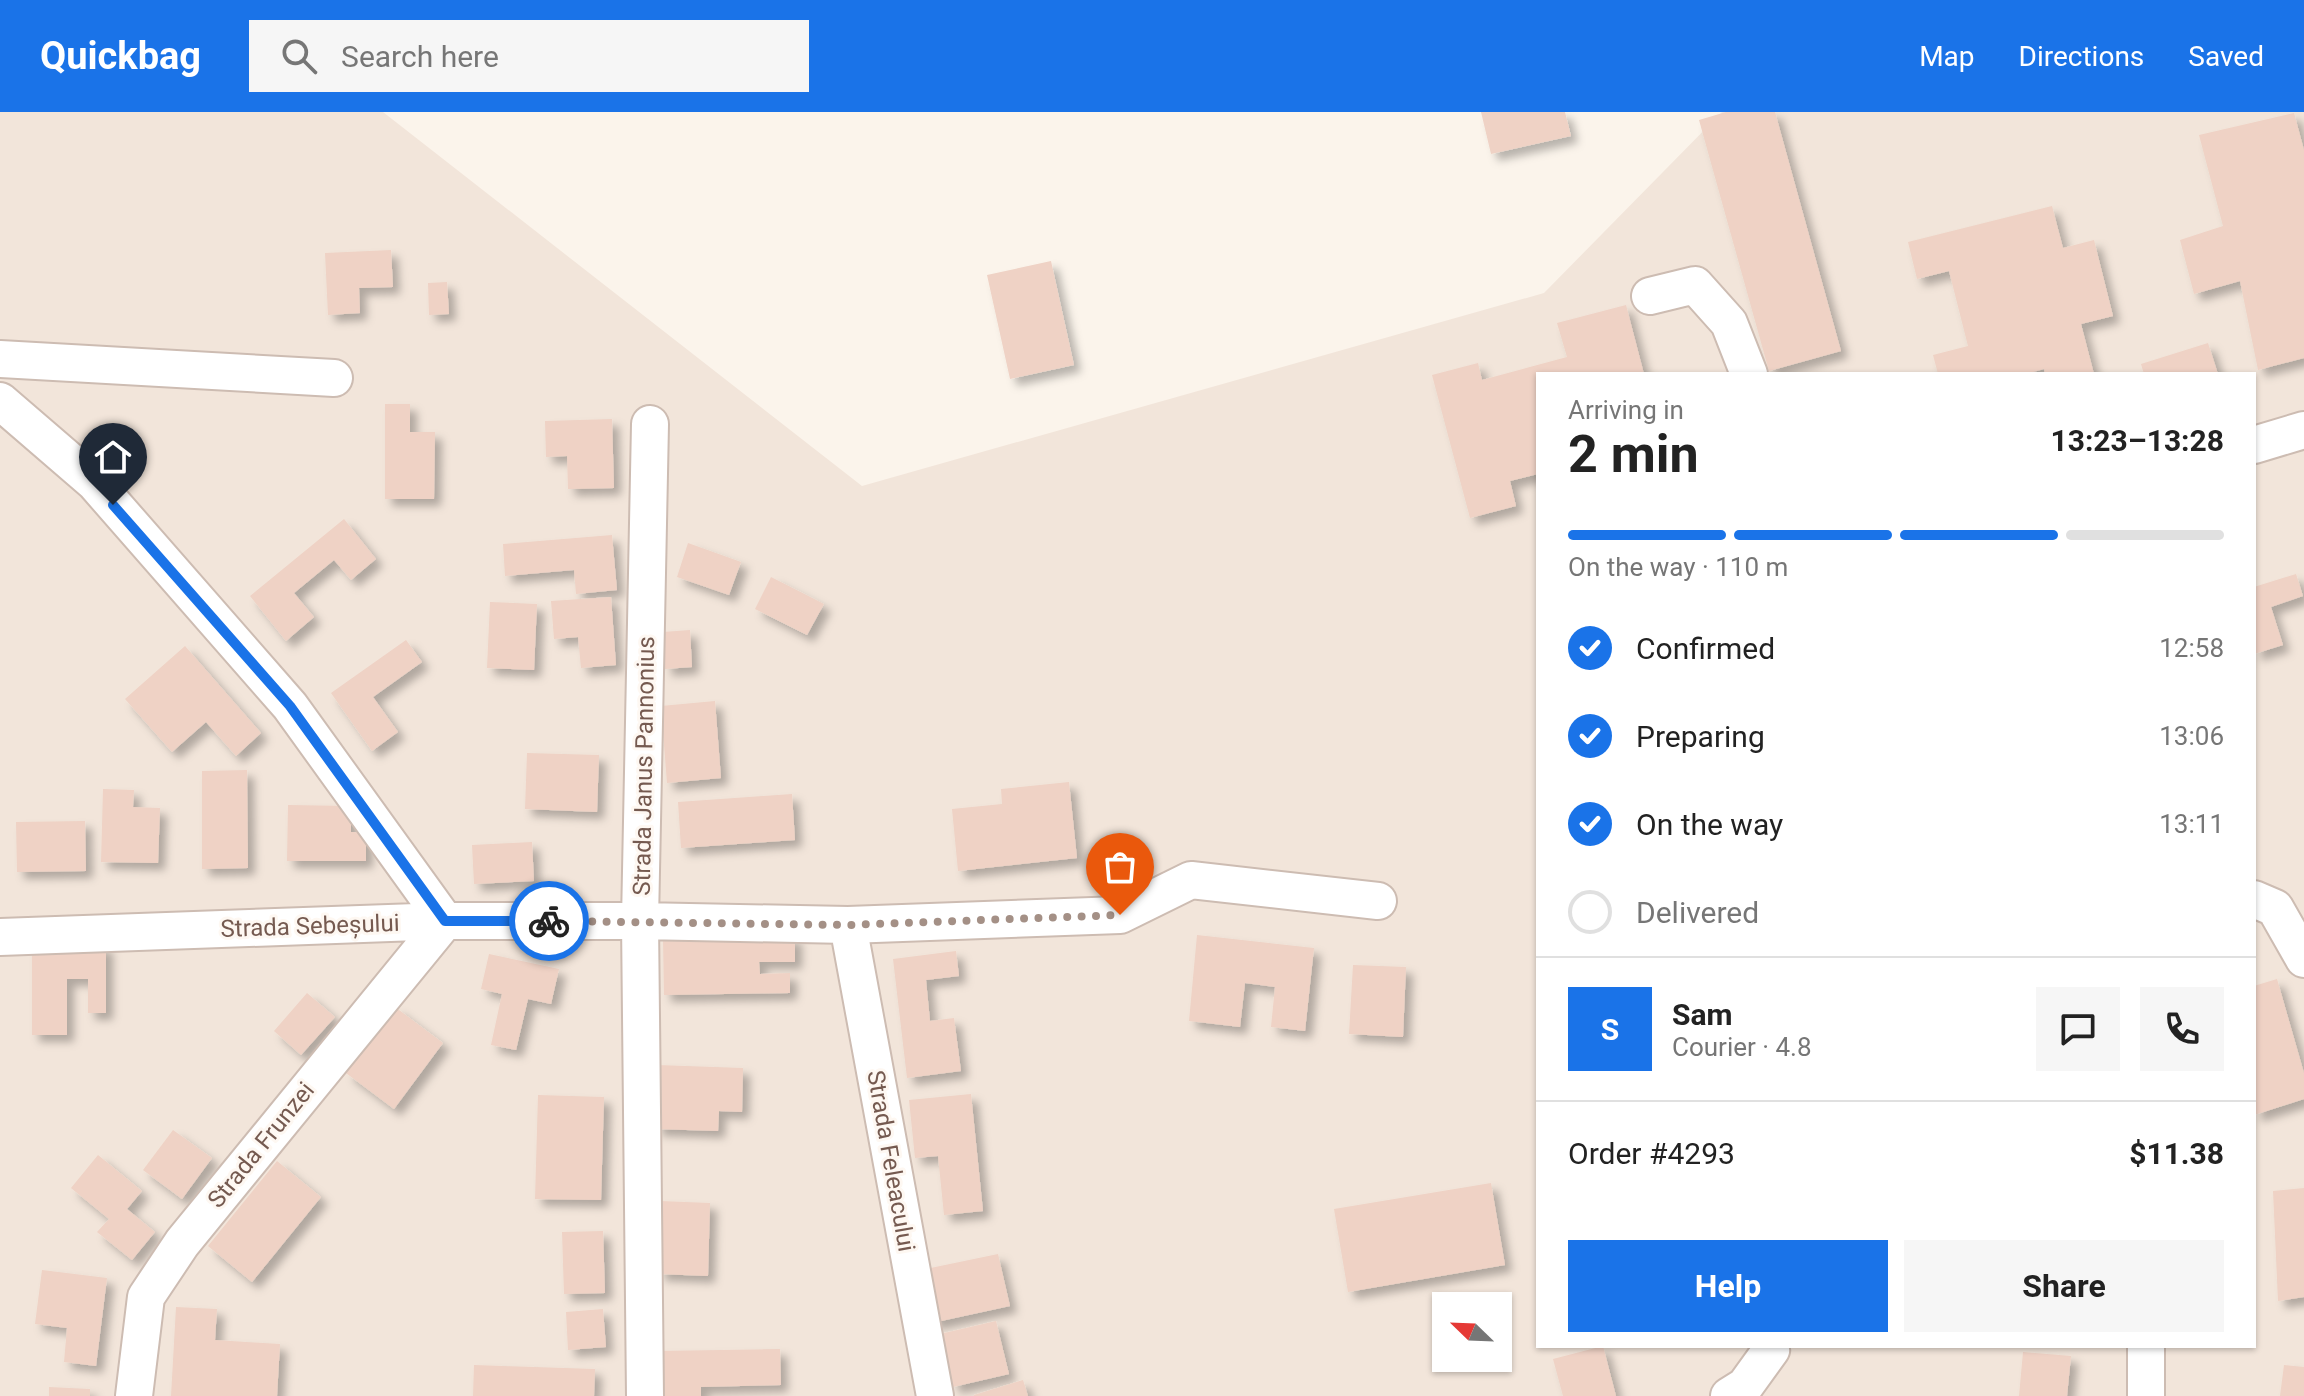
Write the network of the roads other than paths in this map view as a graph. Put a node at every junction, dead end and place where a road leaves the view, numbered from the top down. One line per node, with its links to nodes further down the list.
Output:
1 (1650, 296): 3 (street)
2 (0, 359): 4 (street)
3 (1748, 372)
4 (334, 378)
5 (0, 401): 11 (street)
6 (650, 424): 12 (street, Strada Janus Pannonius)
7 (2304, 430): 8 (street)
8 (2256, 444)
9 (2256, 900): 15 (street)
10 (1378, 901): 13 (street, Strada Sebeșului)
11 (445, 921): 12 (street, Strada Sebeșului); 14 (street, Strada Sebeșului); 18 (street, Strada Frunzei)
12 (640, 921): 13 (street, Strada Sebeșului); 19 (street, Strada Janus Pannonius)
13 (848, 925): 20 (street, Strada Feleacului)
14 (0, 937)
15 (2304, 959)
16 (1770, 1348): 21 (street)
17 (2146, 1348): 22 (street)
18 (134, 1396)
19 (645, 1396)
20 (935, 1396)
21 (1729, 1396)
22 (2146, 1396)

